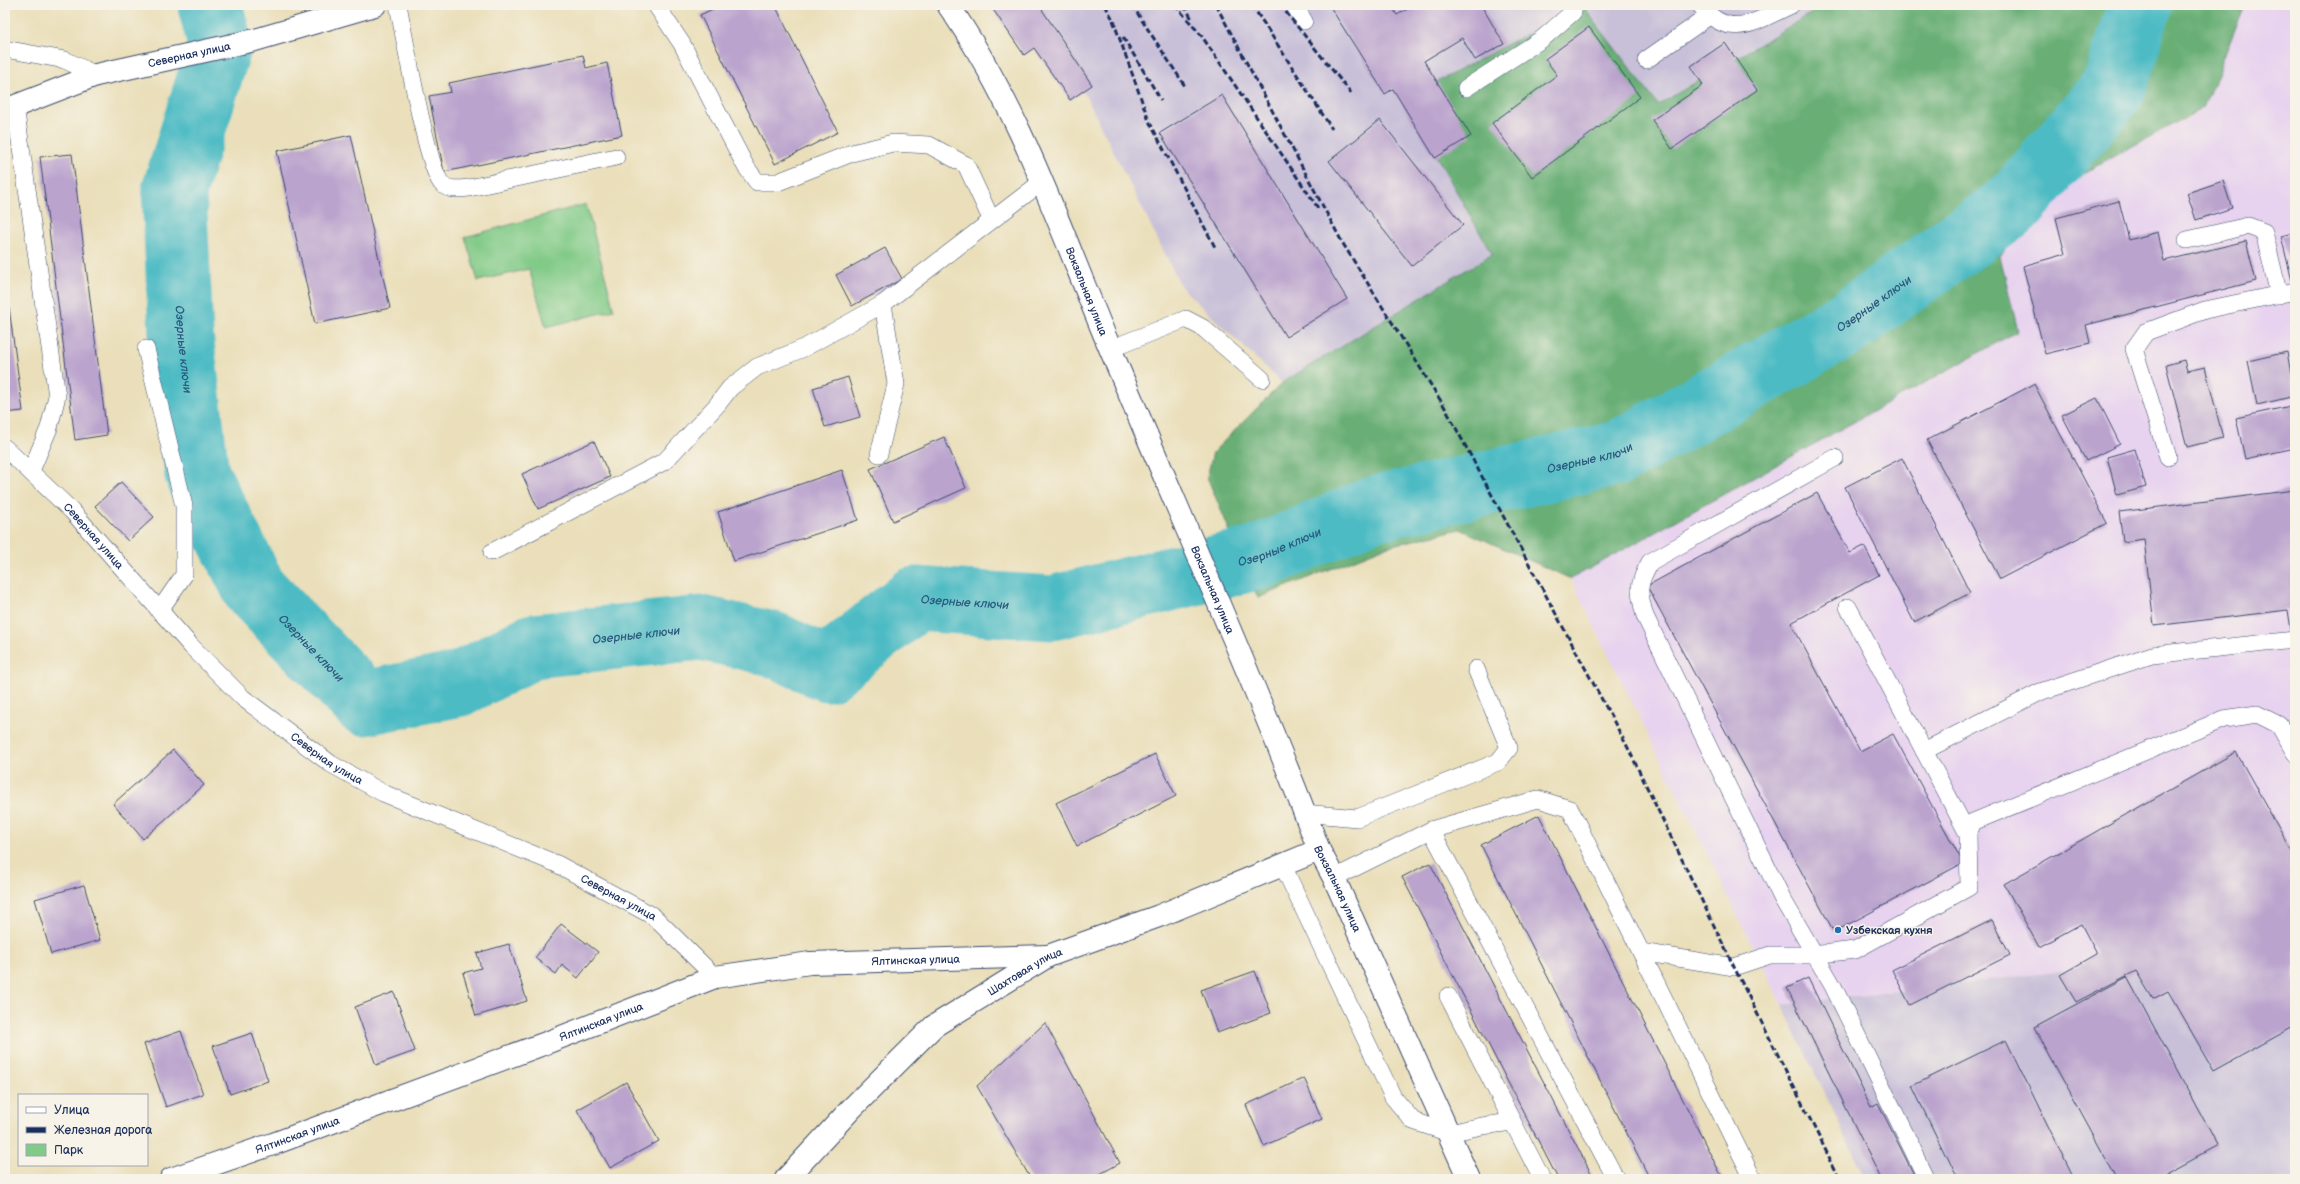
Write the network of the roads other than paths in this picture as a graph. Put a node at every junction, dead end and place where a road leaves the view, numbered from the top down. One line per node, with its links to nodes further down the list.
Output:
1 (375, 5): 12 (street, Северная улица)
2 (398, 5): 15 (lane)
3 (656, 5): 17 (lane)
4 (948, 5): 16 (street, Вокзальная улица)
5 (1294, 5): 9 (lane)
6 (1574, 5): 13 (lane)
7 (1791, 5): 8 (lane)
8 (1705, 10): 11 (lane)
9 (1304, 21)
10 (5, 49): 12 (lane)
11 (1646, 60)
12 (96, 75): 14 (street, Северная улица)
13 (1466, 88)
14 (10, 108): 28 (lane)
15 (616, 157)
16 (1043, 181): 17 (lane); 22 (street, Вокзальная улица)
17 (991, 219): 20 (lane)
18 (2187, 240): 19 (lane)
19 (2287, 293): 26 (lane)
20 (883, 304): 25 (lane); 29 (lane)
21 (146, 349): 31 (lane)
22 (1110, 349): 23 (lane); 37 (street, Вокзальная улица)
23 (1262, 379)
24 (5, 448): 28 (lane, Северная улица)
25 (879, 454)
26 (2168, 457)
27 (1835, 458): 44 (lane)
28 (30, 471): 31 (lane, Северная улица)
29 (492, 552)
30 (1848, 607): 35 (lane)
31 (159, 610): 46 (lane, Северная улица)
32 (2295, 640): 35 (lane)
33 (1476, 669): 37 (lane)
34 (2287, 723): 36 (lane); 39 (lane)
35 (1924, 752): 39 (lane)
36 (2295, 752)
37 (1304, 813): 40 (street, Вокзальная улица)
38 (1431, 830): 42 (lane); 43 (lane); 54 (lane)
39 (1968, 834): 44 (lane)
40 (1319, 850): 41 (street, Шахтовая улица); 42 (street, Вокзальная улица)
41 (1283, 866): 45 (street, Шахтовая улица); 49 (lane)
42 (1334, 878): 49 (street, Вокзальная улица)
43 (1641, 952): 44 (lane); 55 (lane)
44 (1813, 955): 56 (lane)
45 (1048, 956): 46 (street, Ялтинская улица); 51 (street, Шахтовая улица)
46 (715, 977): 50 (street, Ялтинская улица)
47 (1448, 996): 48 (lane)
48 (1512, 1122): 49 (lane); 53 (lane)
49 (1449, 1133): 52 (street, Вокзальная улица)
50 (171, 1179)
51 (786, 1179)
52 (1469, 1179)
53 (1542, 1179)
54 (1616, 1179)
55 (1753, 1179)
56 (1928, 1179)

